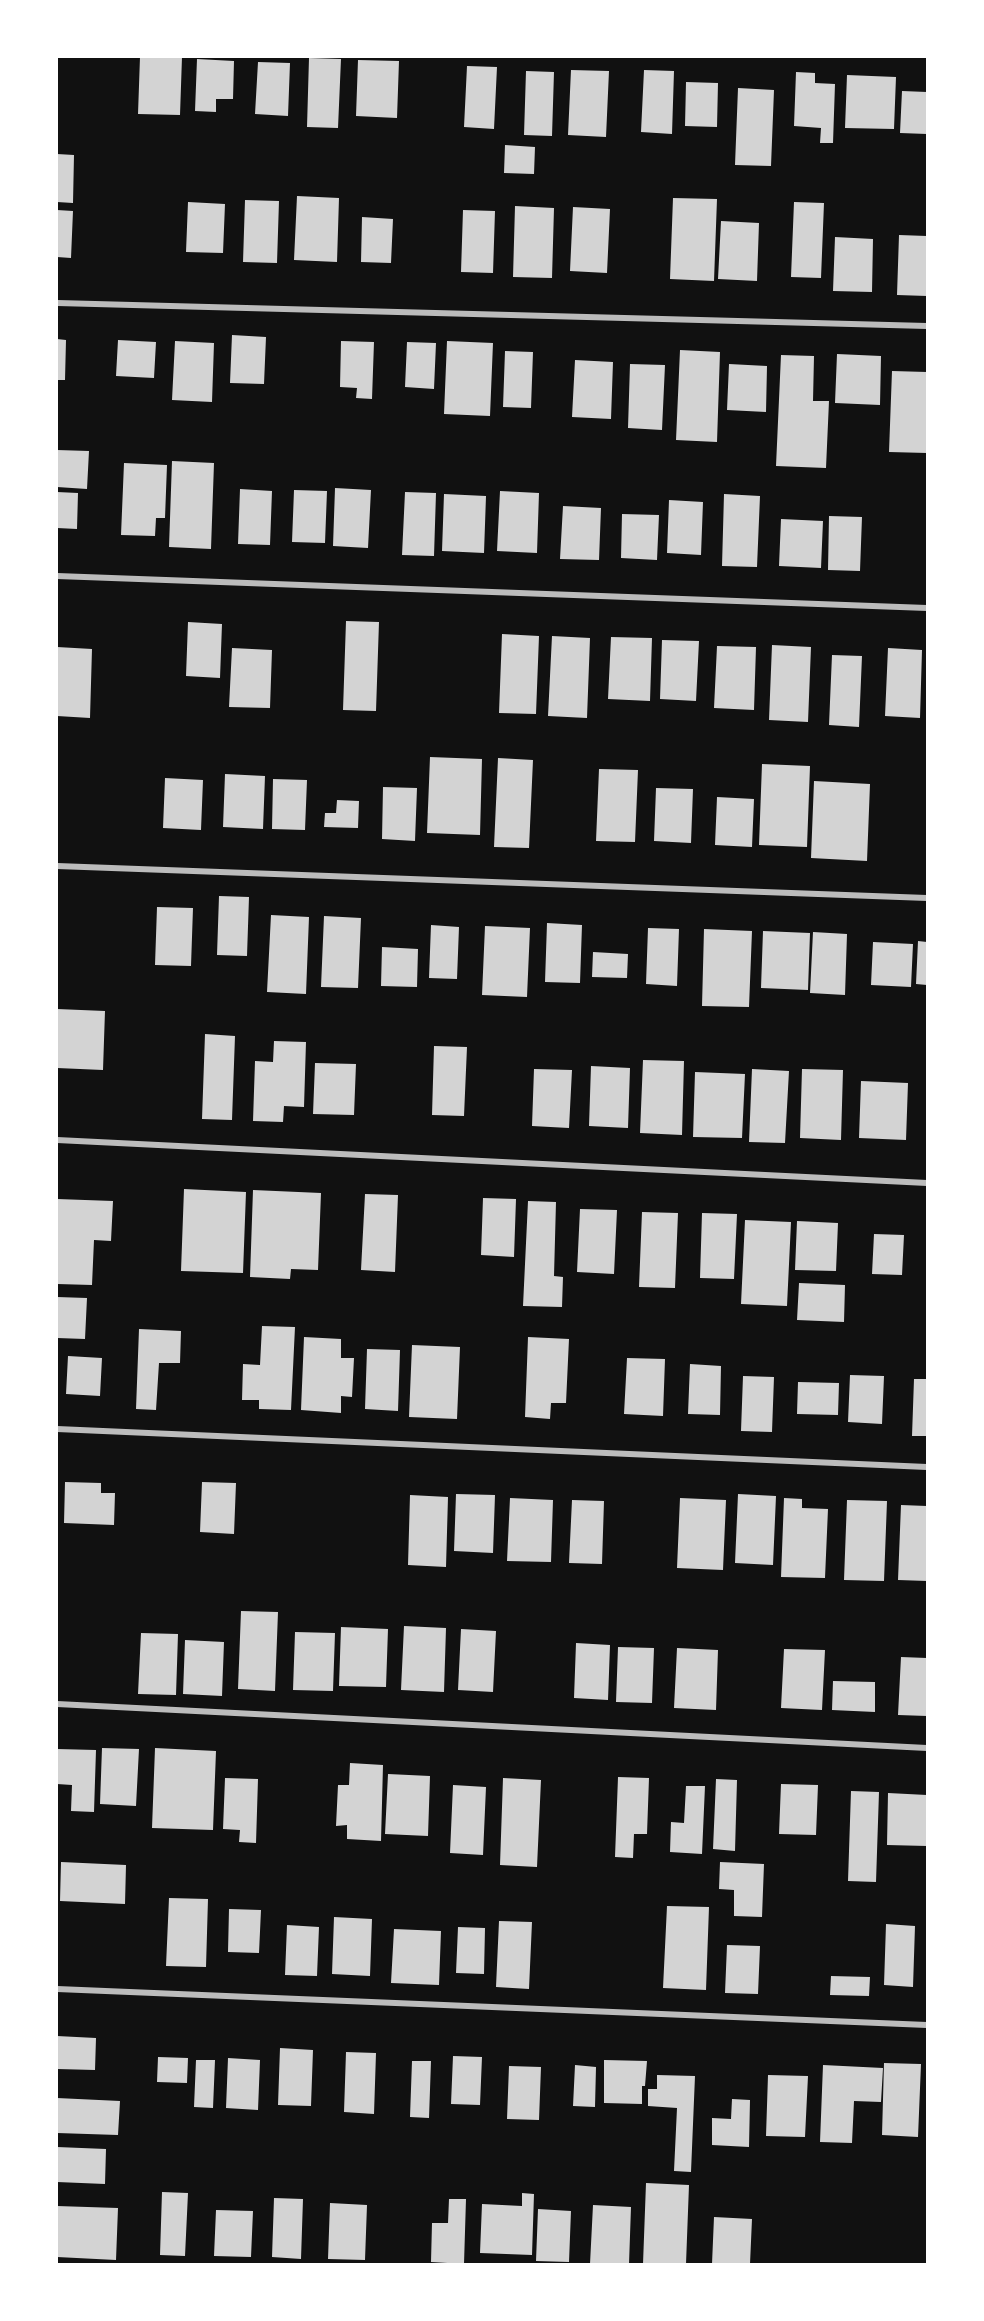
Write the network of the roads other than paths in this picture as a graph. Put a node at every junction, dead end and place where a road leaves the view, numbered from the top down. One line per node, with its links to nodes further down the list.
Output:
1 (57, 303): 2 (street)
2 (927, 326)
3 (57, 576): 4 (street)
4 (927, 608)
5 (57, 866): 6 (street)
6 (927, 898)
7 (57, 1140): 8 (street)
8 (927, 1183)
9 (57, 1429): 10 (street)
10 (927, 1467)
11 (57, 1704): 12 (street)
12 (927, 1748)
13 (57, 1989): 14 (street)
14 (927, 2025)

